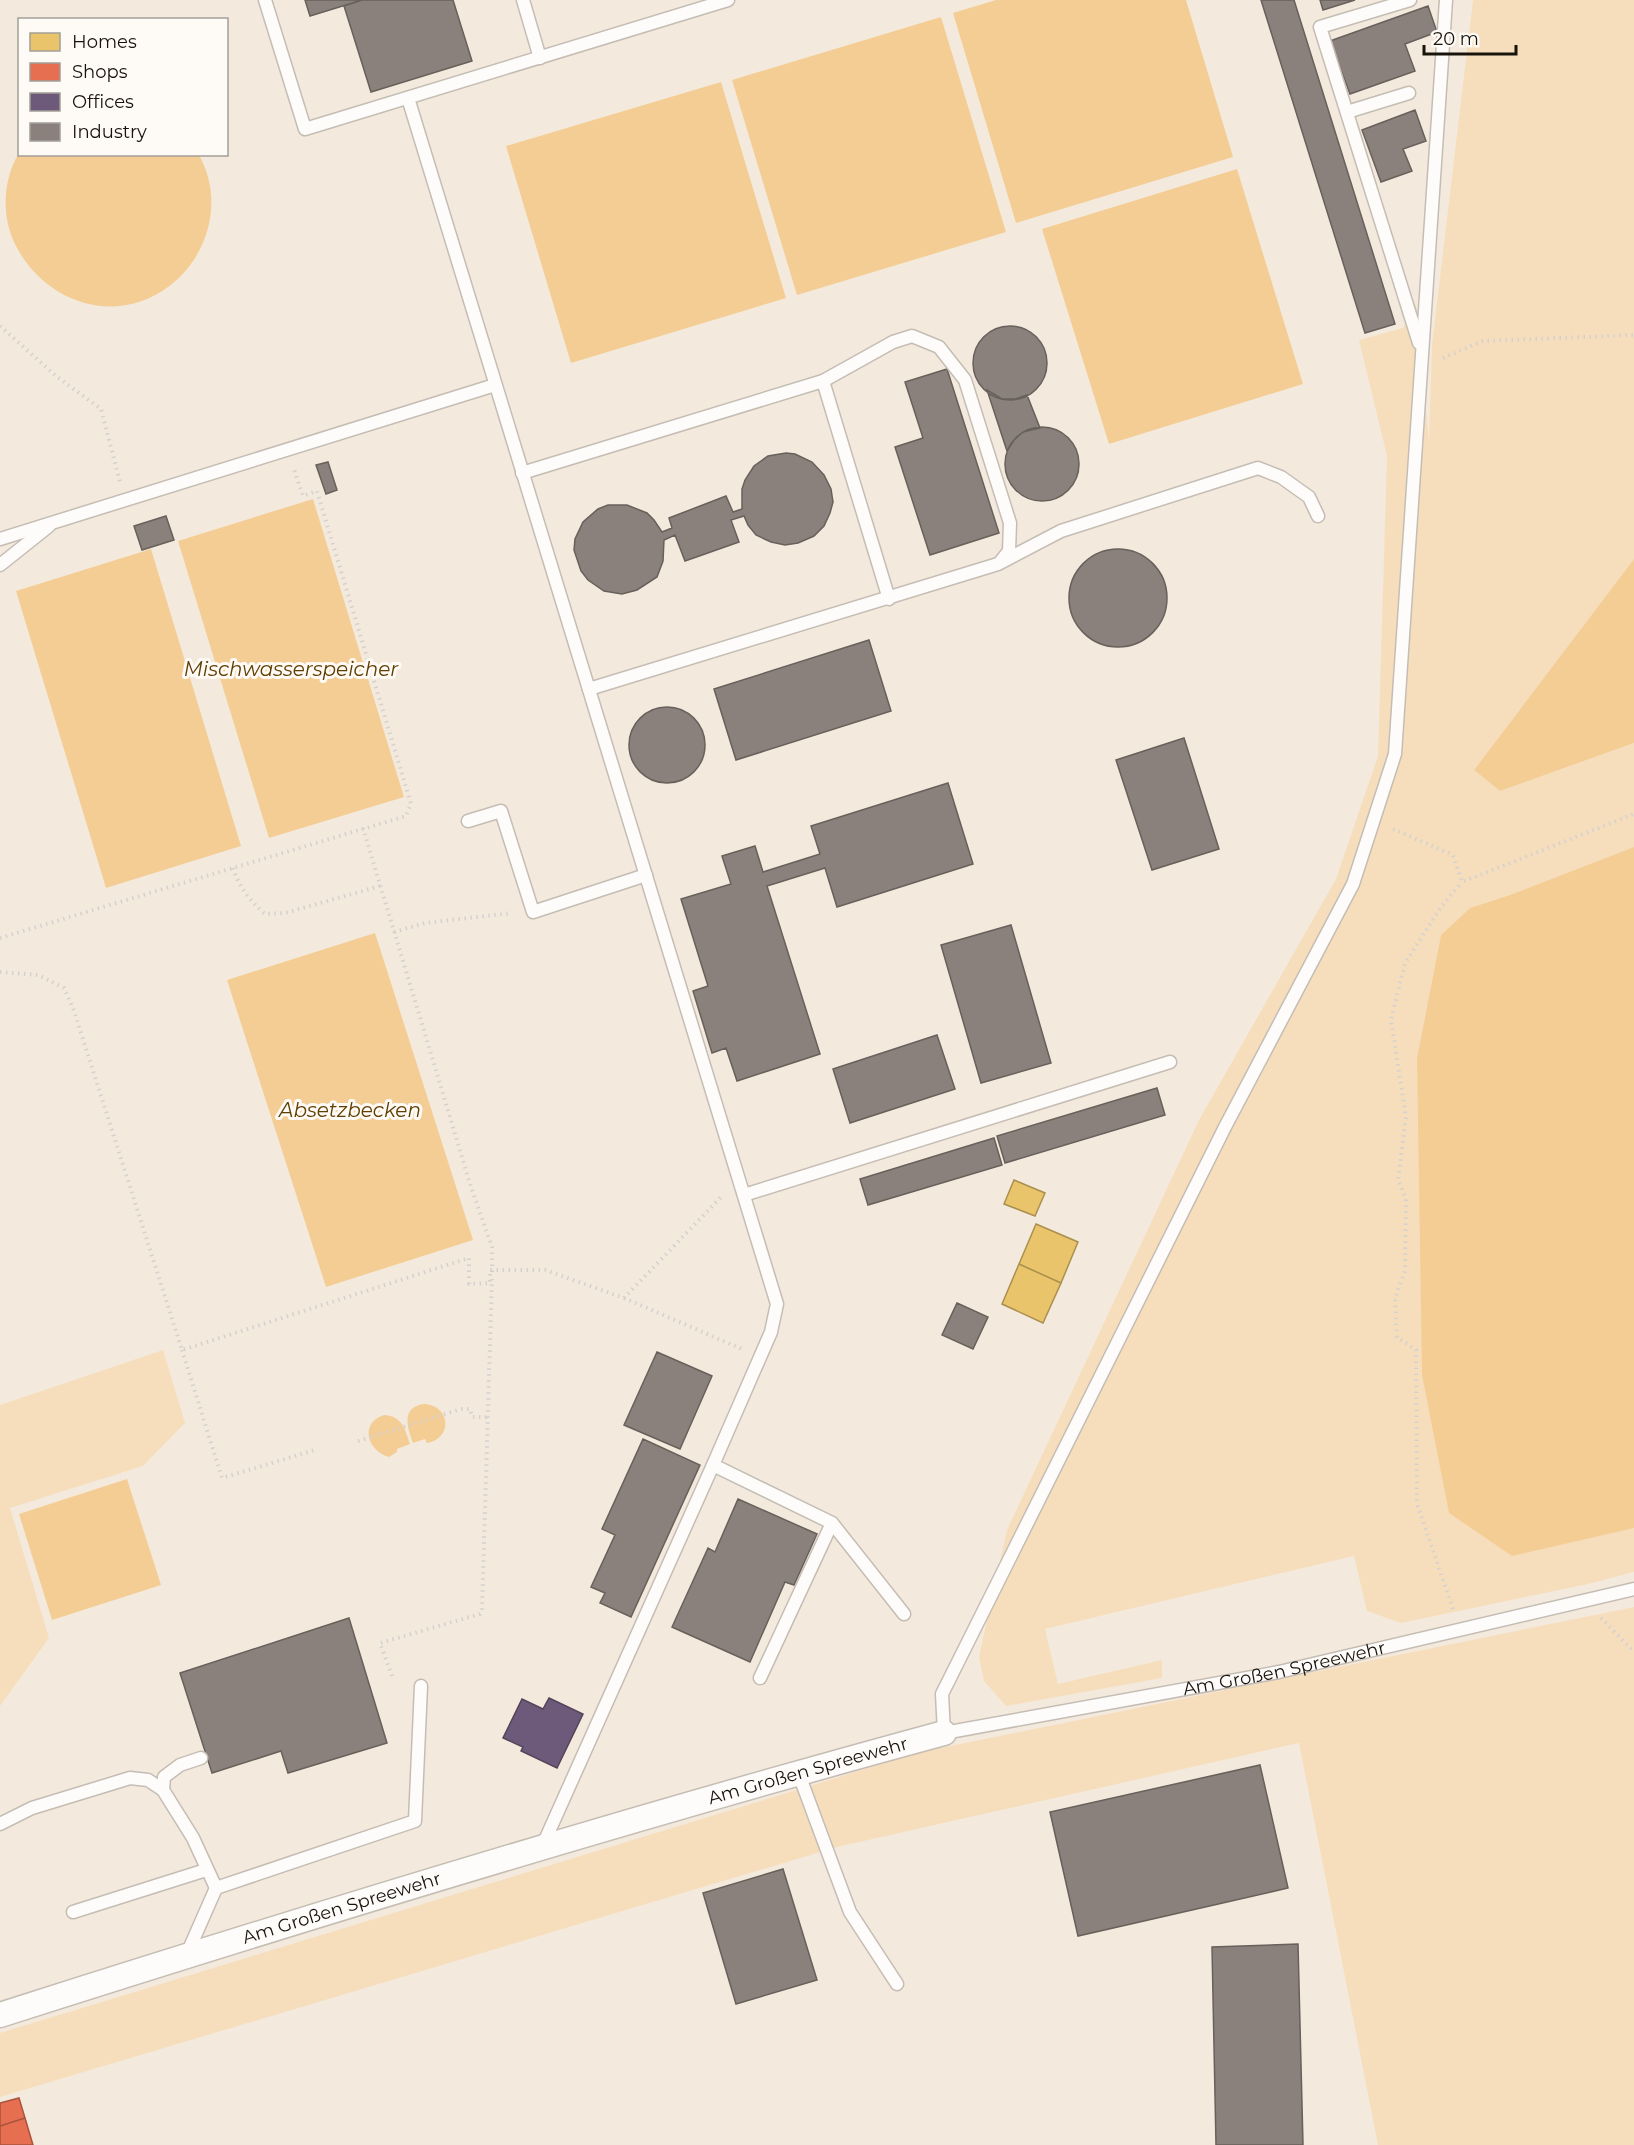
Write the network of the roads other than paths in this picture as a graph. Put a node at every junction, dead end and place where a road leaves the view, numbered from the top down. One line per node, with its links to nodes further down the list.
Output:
1 (265, 0): 8 (lane)
2 (524, 0): 6 (lane)
3 (729, 0): 6 (lane)
4 (1410, 0): 9 (lane)
5 (1446, 0): 10 (lane)
6 (540, 58): 8 (lane)
7 (1409, 93): 9 (lane)
8 (408, 98): 12 (lane)
9 (1347, 112): 10 (lane)
10 (1422, 351): 31 (lane)
11 (823, 381): 13 (lane); 17 (lane); 19 (lane)
12 (495, 385): 13 (lane); 15 (lane)
13 (522, 473): 20 (lane)
14 (1318, 516): 17 (lane)
15 (54, 522): 16 (lane); 18 (lane)
16 (0, 539)
17 (998, 564): 19 (lane)
18 (0, 565)
19 (889, 599): 20 (lane)
20 (589, 689): 22 (lane)
21 (468, 821): 22 (lane)
22 (646, 875): 24 (lane)
23 (1170, 1062): 24 (lane)
24 (744, 1195): 25 (lane)
25 (713, 1465): 26 (lane); 36 (lane)
26 (832, 1523): 28 (lane); 29 (lane)
27 (1634, 1589): 31 (lane, Am Großen Spreewehr)
28 (904, 1614)
29 (760, 1678)
30 (421, 1686): 38 (lane)
31 (944, 1733): 33 (street, Am Großen Spreewehr)
32 (201, 1758): 34 (lane)
33 (798, 1772): 36 (street, Am Großen Spreewehr); 41 (lane)
34 (163, 1790): 35 (lane); 37 (lane)
35 (0, 1824)
36 (542, 1848): 40 (street, Am Großen Spreewehr)
37 (206, 1870): 38 (lane); 39 (lane)
38 (216, 1888): 40 (lane)
39 (73, 1912)
40 (187, 1955): 42 (street, Am Großen Spreewehr)
41 (897, 1984)
42 (0, 2015)

